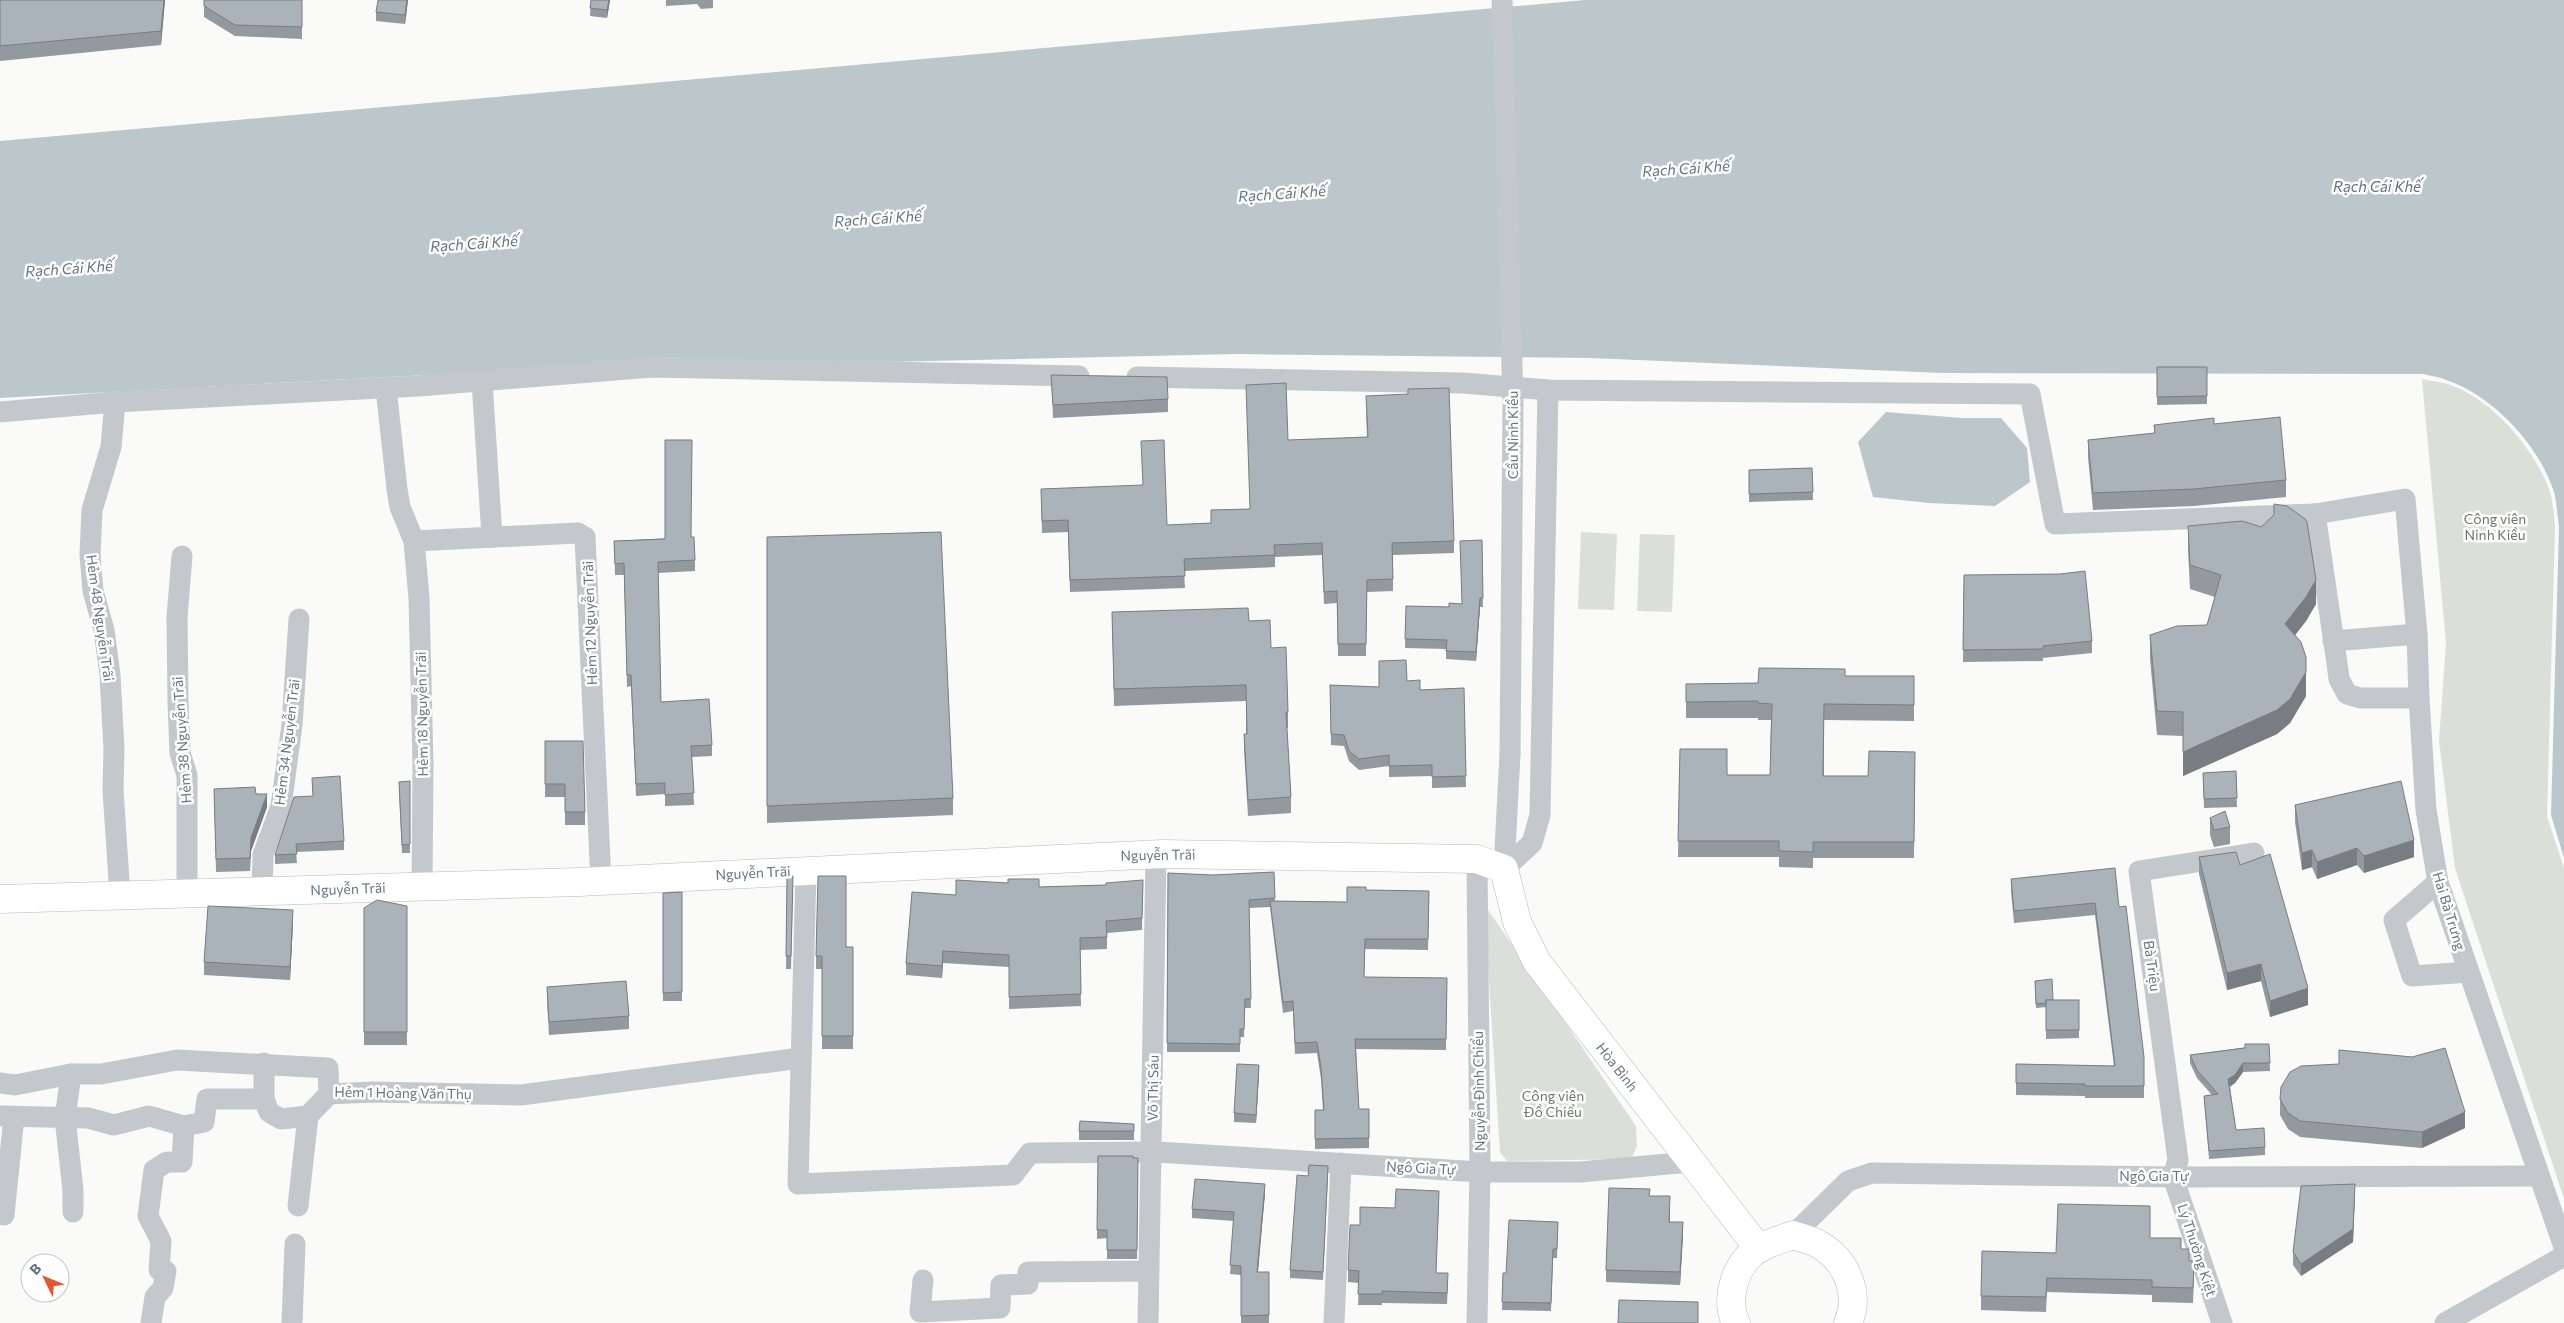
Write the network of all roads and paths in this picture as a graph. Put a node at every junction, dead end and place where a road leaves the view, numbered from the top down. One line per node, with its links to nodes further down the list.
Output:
1 (1502, 0): 18 (street, Cầu Ninh Kiều, bridge)
2 (482, 381): 3 (street); 4 (street); 8 (street)
3 (386, 388): 5 (street); 9 (street, Hẻm 18 Nguyễn Trãi)
4 (1548, 390): 7 (street); 18 (street)
5 (114, 402): 6 (street); 25 (street, Hẻm 48 Nguyễn Trãi)
6 (0, 412)
7 (2315, 514): 12 (street, Hai Bà Trưng); 13 (street)
8 (492, 536): 9 (street, Hẻm 12 Nguyễn Trãi); 20 (street, Hẻm 12 Nguyễn Trãi)
9 (414, 541): 22 (street, Hẻm 18 Nguyễn Trãi)
10 (182, 556): 24 (street, Hẻm 38 Nguyễn Trãi)
11 (299, 619): 23 (street, Hẻm 34 Nguyễn Trãi)
12 (2417, 634): 13 (street); 14 (street, Hai Bà Trưng)
13 (2333, 641): 14 (street)
14 (2419, 698): 21 (street, Hai Bà Trưng)
15 (2254, 853): 43 (street, Bà Triệu)
16 (1156, 854): 17 (main road, Nguyễn Trãi); 19 (main road, Nguyễn Trãi); 38 (street, Võ Thị Sáu)
17 (1477, 859): 18 (main road, Nguyễn Trãi); 41 (street, Nguyễn Đình Chiểu)
18 (1504, 870): 39 (main road, Hòa Bình)
19 (806, 871): 20 (main road, Nguyễn Trãi); 28 (street)
20 (601, 882): 22 (main road, Nguyễn Trãi)
21 (2438, 882): 27 (street, Hai Bà Trưng); 27 (street)
22 (422, 887): 23 (main road, Nguyễn Trãi)
23 (262, 892): 24 (main road, Nguyễn Trãi)
24 (187, 894): 25 (main road, Nguyễn Trãi)
25 (120, 896): 26 (main road, Nguyễn Trãi)
26 (0, 899)
27 (2469, 972): 42 (street, Hai Bà Trưng)
28 (800, 1058): 32 (street, Hẻm 1 Hoàng Văn Thụ); 38 (street, Ngô Gia Tự)
29 (264, 1063): 30 (street, Hẻm 1 Hoàng Văn Thụ); 32 (street, Hẻm 1 Hoàng Văn Thụ); 33 (street)
30 (71, 1074): 31 (street, Hẻm 1 Hoàng Văn Thụ); 36 (street)
31 (0, 1083)
32 (329, 1094): 35 (street)
33 (264, 1099): 35 (street); 37 (street)
34 (7, 1116): 36 (street); 46 (street)
35 (308, 1116): 44 (street)
36 (65, 1118): 37 (street); 45 (street)
37 (184, 1126): 55 (street)
38 (1152, 1152): 40 (street, Ngô Gia Tự); 52 (street, Võ Thị Sáu)
39 (1690, 1162): 41 (street, Ngô Gia Tự); 50 (main road, Hòa Bình)
40 (1341, 1164): 41 (street, Ngô Gia Tự); 58 (street)
41 (1480, 1172): 59 (street, Nguyễn Đình Chiểu)
42 (2539, 1176): 43 (street, Ngô Gia Tự); 49 (street, Hai Bà Trưng)
43 (2173, 1177): 47 (street, Ngô Gia Tự); 54 (street, Lý Thường Kiệt)
44 (298, 1206)
45 (73, 1212)
46 (4, 1215)
47 (1793, 1235): 50 (main road); 61 (main road)
48 (295, 1244): 56 (street)
49 (2564, 1247)
50 (1759, 1249): 60 (main road)
51 (2564, 1256): 62 (street)
52 (1149, 1271): 53 (street); 57 (street, Võ Thị Sáu)
53 (923, 1280)
54 (2214, 1322)
55 (151, 1323)
56 (292, 1323)
57 (1148, 1323)
58 (1334, 1323)
59 (1477, 1323)
60 (1736, 1323)
61 (1848, 1323)
62 (2445, 1323)

